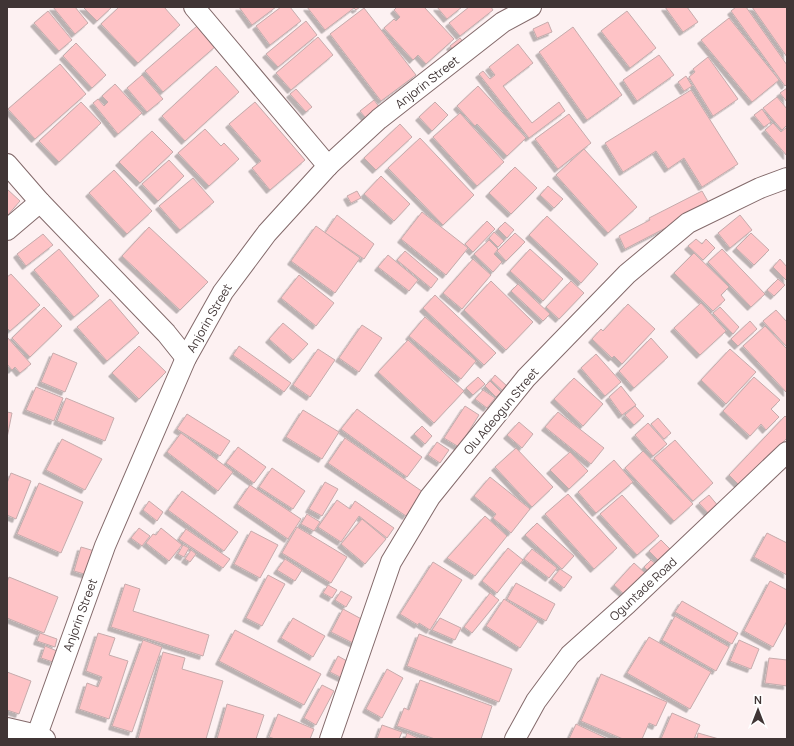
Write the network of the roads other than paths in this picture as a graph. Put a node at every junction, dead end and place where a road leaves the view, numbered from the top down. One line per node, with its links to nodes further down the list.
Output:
1 (194, 7): 4 (street)
2 (531, 7): 4 (street, Anjorin Street)
3 (7, 164): 6 (street)
4 (328, 166): 8 (street, Anjorin Street)
5 (787, 178): 12 (street, Olu Adeogun Street)
6 (40, 202): 7 (street); 8 (street)
7 (7, 230)
8 (186, 358): 11 (street, Anjorin Street)
9 (787, 452): 13 (street, Oguntade Road)
10 (7, 728): 11 (street)
11 (41, 737)
12 (330, 739)
13 (515, 739)

